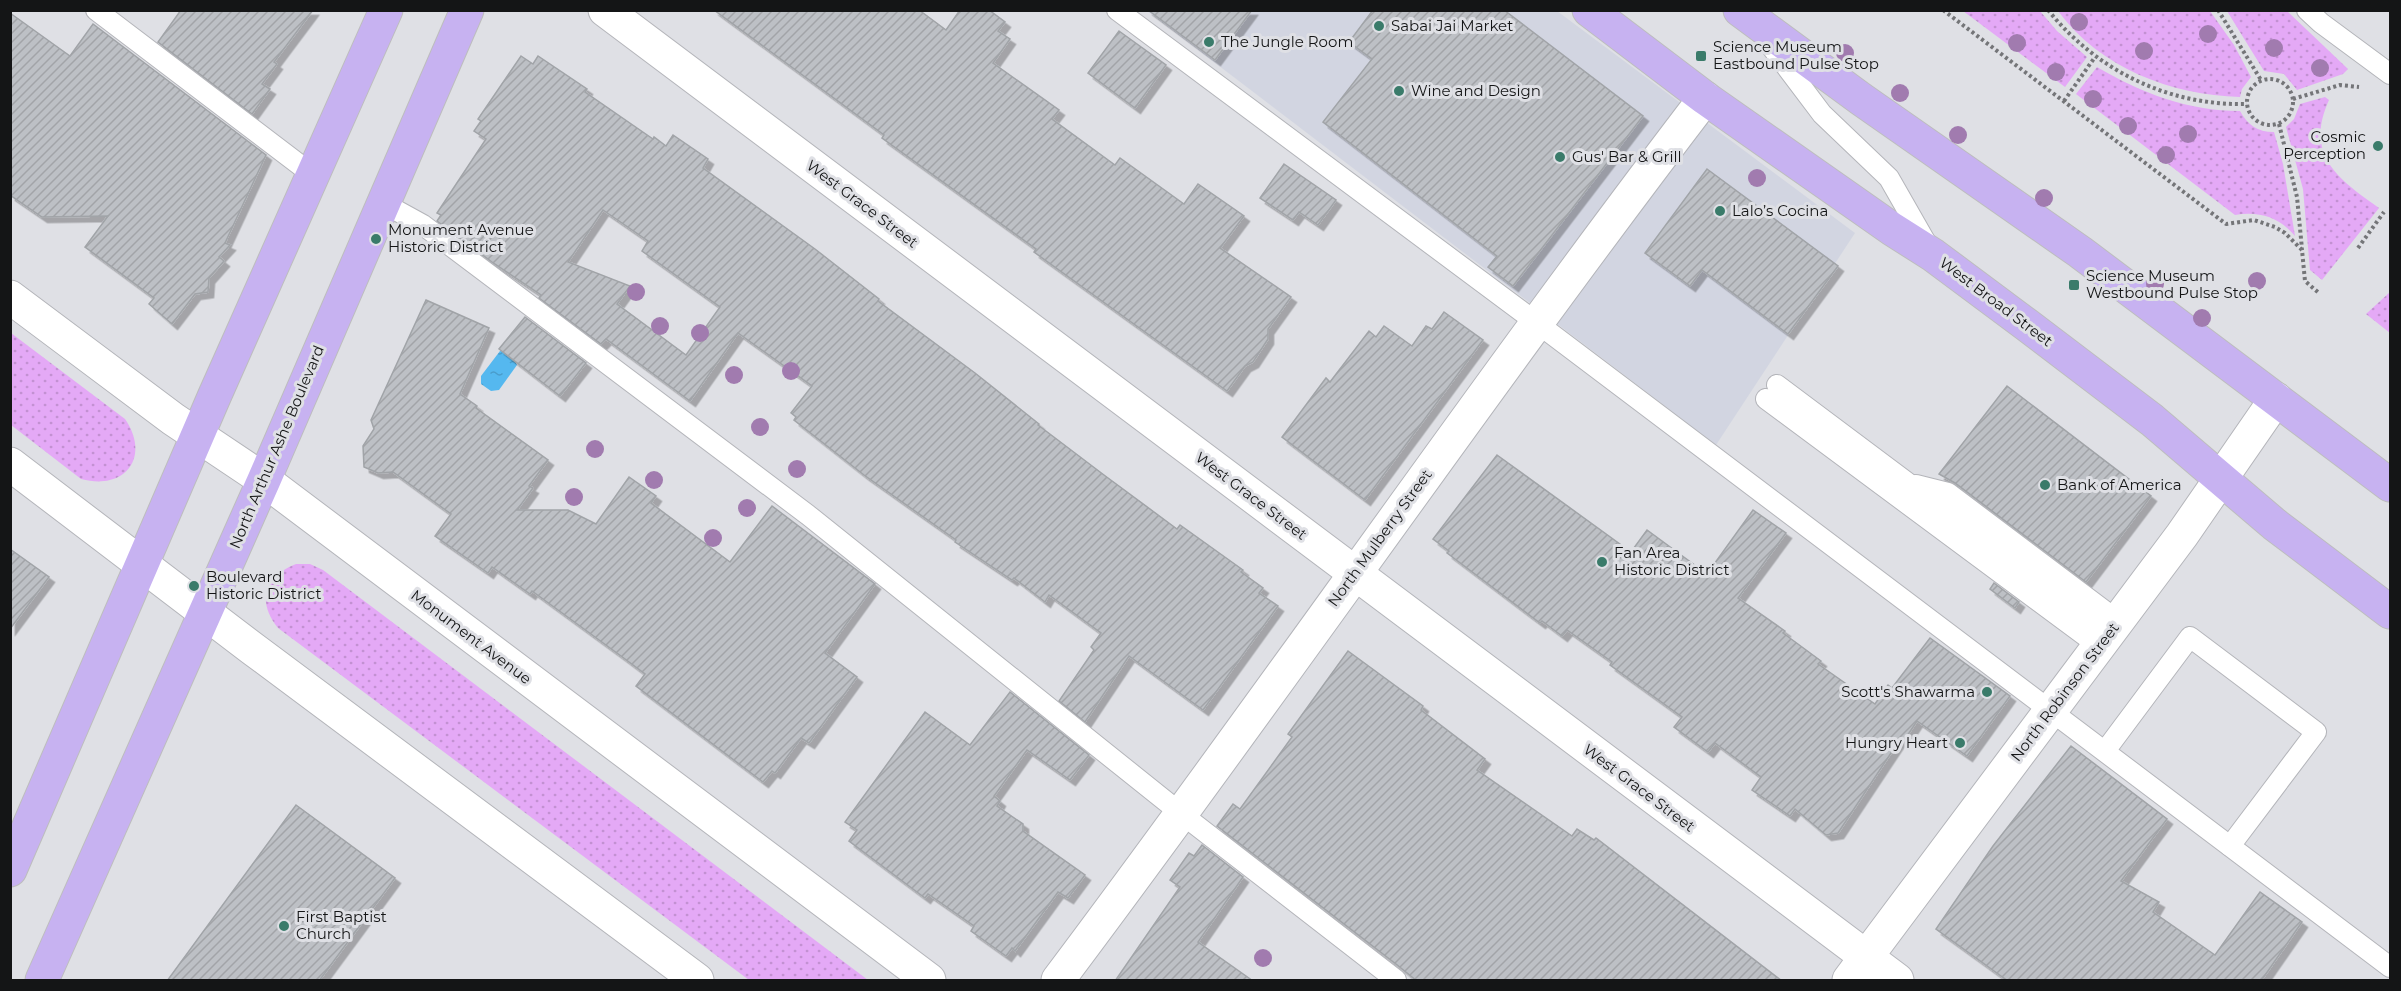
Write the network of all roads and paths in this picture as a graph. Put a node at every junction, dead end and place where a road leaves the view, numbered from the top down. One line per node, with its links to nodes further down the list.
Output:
1 (96, 10): 21 (lane)
2 (386, 10): 21 (main road)
3 (466, 10): 22 (main road, North Arthur Ashe Boulevard)
4 (605, 10): 37 (street, West Grace Street)
5 (1118, 10): 29 (lane)
6 (1588, 10): 16 (main road, West Broad Street)
7 (1943, 10): 18 (path)
8 (2048, 10): 12 (path)
9 (2218, 10): 14 (path)
10 (2307, 10): 13 (lane)
11 (1744, 13): 26 (lane); 30 (main road)
12 (2095, 57): 18 (path); 19 (path)
13 (2391, 74)
14 (2261, 81): 17 (path); 19 (path)
15 (2363, 88): 17 (path)
16 (1705, 98): 26 (main road, West Broad Street); 29 (street, North Mulberry Street)
17 (2293, 99): 20 (path)
18 (2064, 101): 25 (path)
19 (2247, 104): 20 (path)
20 (2278, 124): 25 (path)
21 (313, 175): 31 (main road)
22 (383, 203): 33 (main road, North Arthur Ashe Boulevard); 43 (lane)
23 (2384, 212): 24 (path)
24 (2358, 248)
25 (2302, 250): 27 (path)
26 (1933, 255): 34 (main road, West Broad Street)
27 (2320, 294)
28 (10, 297): 31 (street, Monument Avenue)
29 (1537, 323): 37 (street, North Mulberry Street); 41 (lane)
30 (2276, 399): 34 (street, North Robinson Street); 35 (main road)
31 (198, 436): 33 (street, Monument Avenue); 36 (main road)
32 (10, 464): 36 (street)
33 (264, 480): 38 (main road, North Arthur Ashe Boulevard); 50 (street, Monument Avenue)
34 (2221, 480): 39 (main road, West Broad Street); 40 (street, North Robinson Street)
35 (2391, 485)
36 (143, 565): 38 (street); 45 (main road)
37 (1354, 573): 43 (street, North Mulberry Street); 47 (street, West Grace Street)
38 (205, 612): 48 (main road, North Arthur Ashe Boulevard); 49 (street)
39 (2391, 612)
40 (2108, 633): 40 (lane); 41 (street, North Robinson Street)
41 (2051, 710): 42 (lane); 47 (street, North Robinson Street)
42 (2105, 751): 44 (lane); 44 (lane)
43 (1183, 814): 51 (street, North Mulberry Street); 52 (lane)
44 (2230, 846): 46 (lane)
45 (10, 870)
46 (2391, 967)
47 (1857, 969): 53 (street, West Grace Street)
48 (42, 981)
49 (697, 981)
50 (929, 981)
51 (1058, 981)
52 (1396, 981)
53 (1896, 981)

